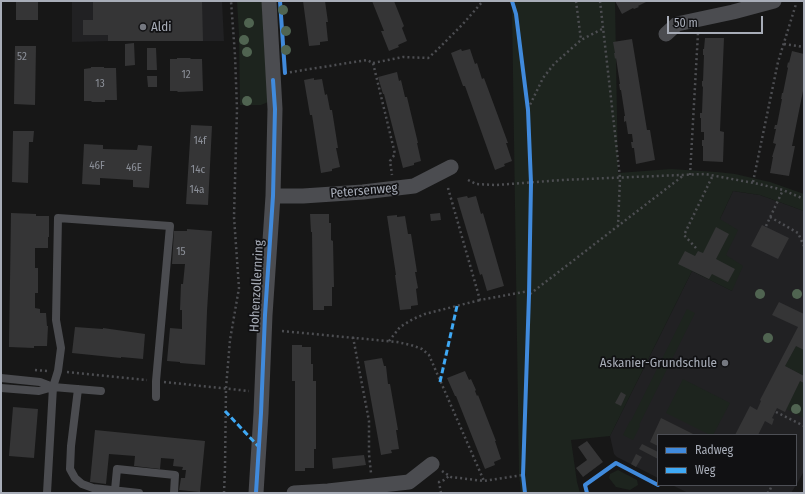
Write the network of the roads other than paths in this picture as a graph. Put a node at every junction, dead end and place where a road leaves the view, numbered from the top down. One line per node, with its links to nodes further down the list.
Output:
1 (269, 1): 5 (street, Hohenzollernring)
2 (774, 1): 3 (street)
3 (666, 34)
4 (451, 167): 5 (street, Petersenweg)
5 (273, 196): 17 (street, Hohenzollernring)
6 (1, 378): 7 (lane)
7 (53, 387): 8 (lane); 9 (lane); 11 (lane); 14 (lane)
8 (1, 388)
9 (78, 389): 10 (lane); 13 (lane)
10 (101, 391)
11 (156, 397)
12 (432, 464): 18 (street)
13 (115, 490): 15 (lane); 16 (lane)
14 (47, 493)
15 (139, 493)
16 (174, 493)
17 (256, 493)
18 (294, 493)

